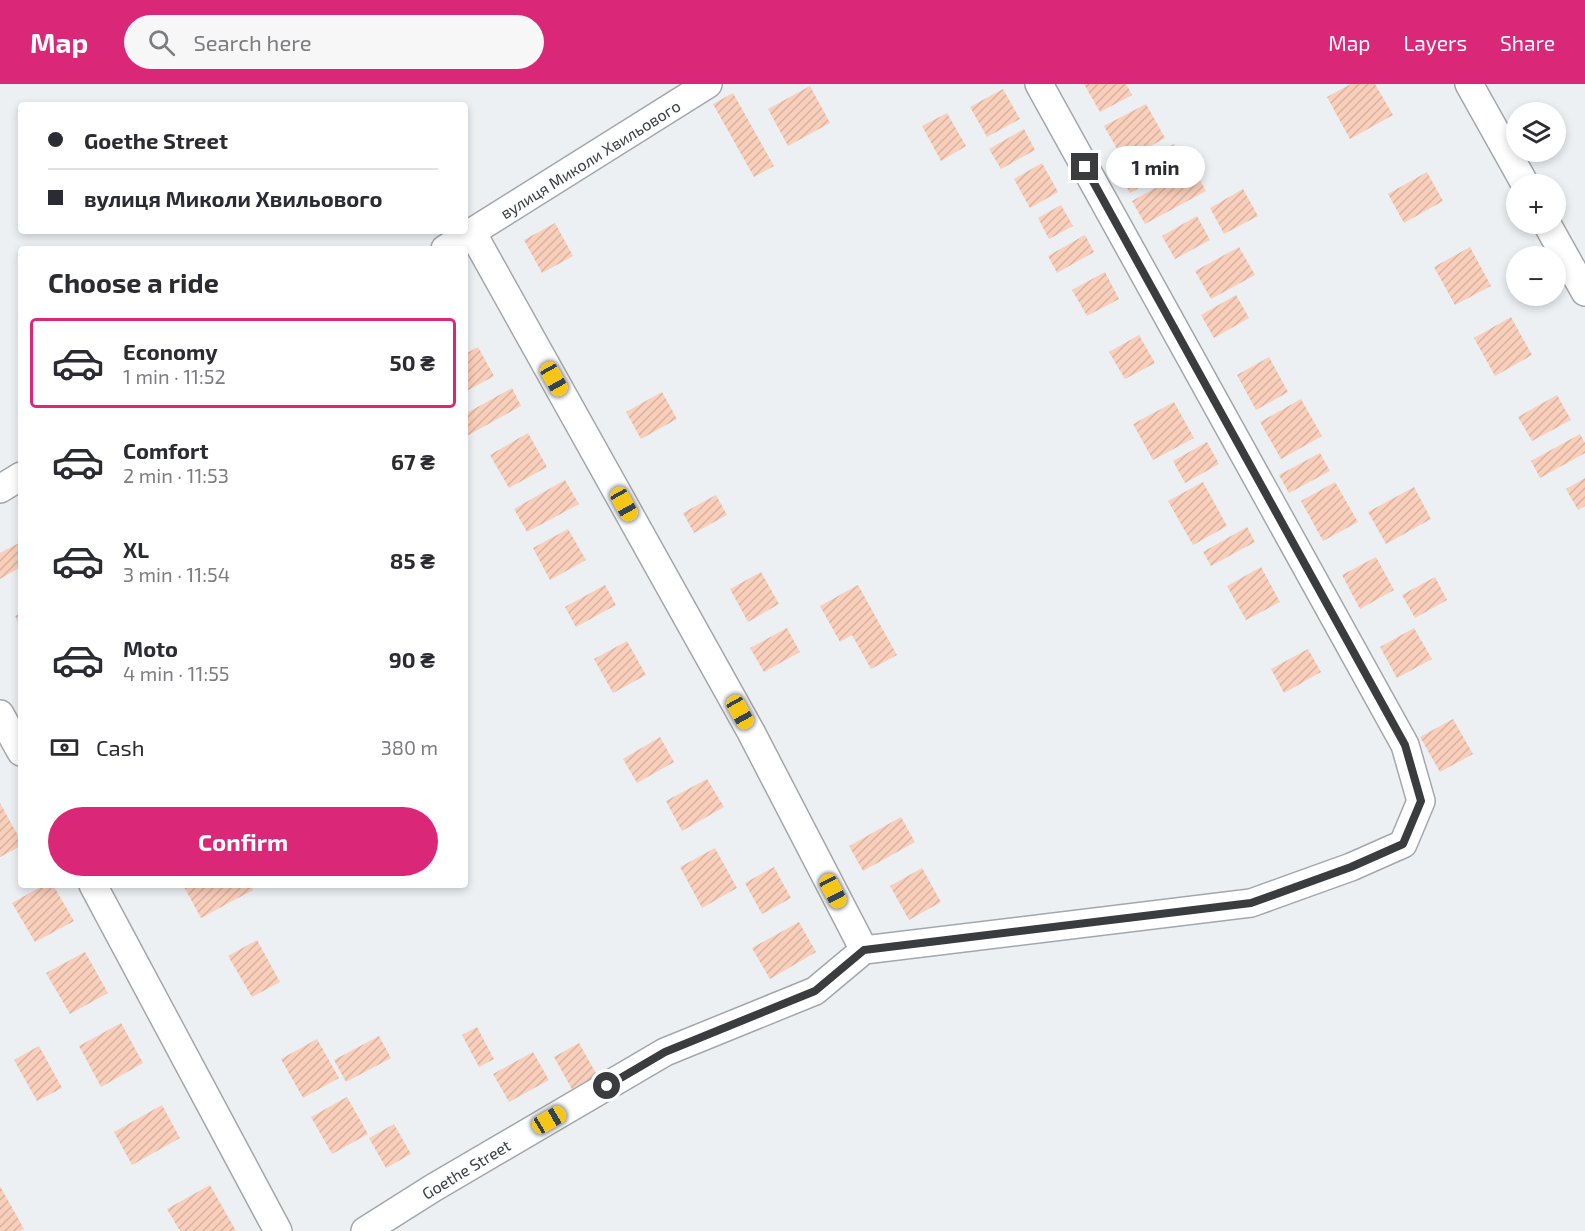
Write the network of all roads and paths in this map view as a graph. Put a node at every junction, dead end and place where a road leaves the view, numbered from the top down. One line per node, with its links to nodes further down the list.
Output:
1 (708, 84): 5 (street, вулиця Миколи Хвильового)
2 (1040, 84): 14 (street)
3 (1469, 84): 4 (street)
4 (1519, 174)
5 (472, 234): 7 (street, вулиця Миколи Хвильового); 14 (street)
6 (1553, 234): 8 (street)
7 (450, 246)
8 (1585, 292)
9 (18, 478): 10 (street)
10 (0, 489)
11 (0, 714): 12 (street)
12 (18, 747)
13 (95, 888): 15 (street)
14 (864, 950): 16 (street, Goethe Street)
15 (278, 1231)
16 (365, 1231)

